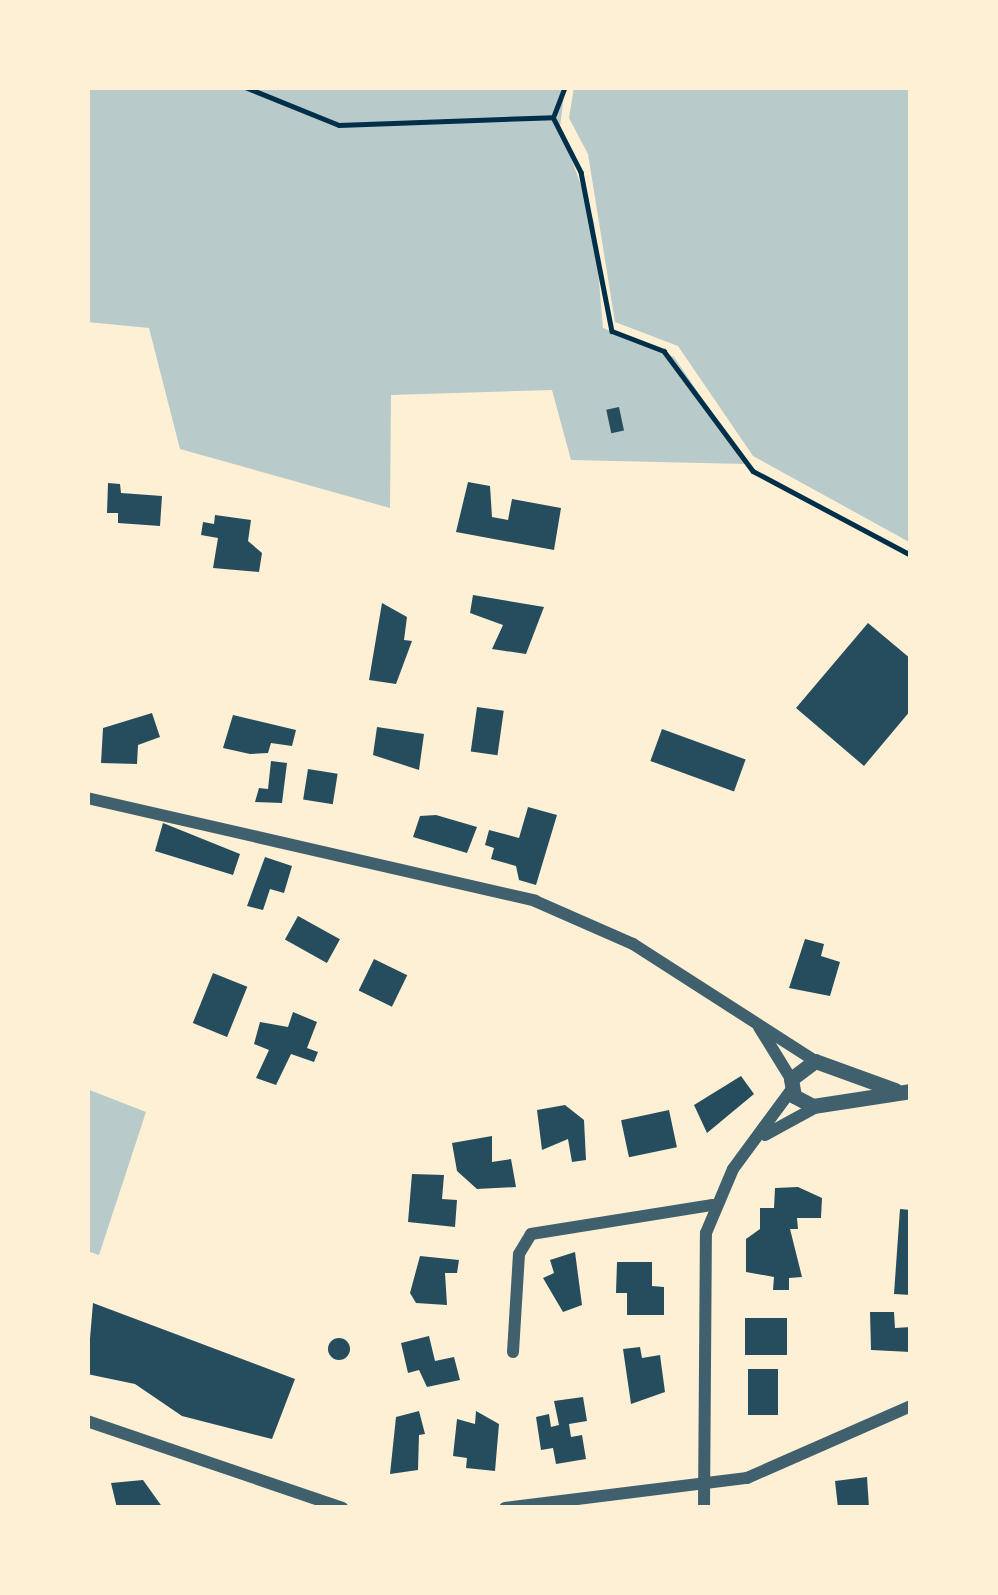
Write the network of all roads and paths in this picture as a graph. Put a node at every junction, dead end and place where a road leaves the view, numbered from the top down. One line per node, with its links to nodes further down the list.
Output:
1 (245, 87): 3 (path)
2 (565, 87): 3 (path)
3 (553, 117): 4 (path)
4 (911, 556)
5 (87, 799): 6 (street)
6 (759, 1026): 7 (street); 8 (street)
7 (822, 1065): 8 (street); 9 (street); 10 (street)
8 (792, 1084): 10 (street); 11 (street)
9 (903, 1091): 10 (street)
10 (824, 1104): 11 (street)
11 (764, 1135): 12 (street)
12 (713, 1205): 13 (street); 16 (street)
13 (513, 1352)
14 (911, 1406): 16 (street)
15 (87, 1421): 17 (street)
16 (704, 1485): 20 (street); 21 (street)
17 (293, 1492): 18 (street); 19 (street)
18 (294, 1508)
19 (343, 1508)
20 (506, 1508)
21 (704, 1508)

